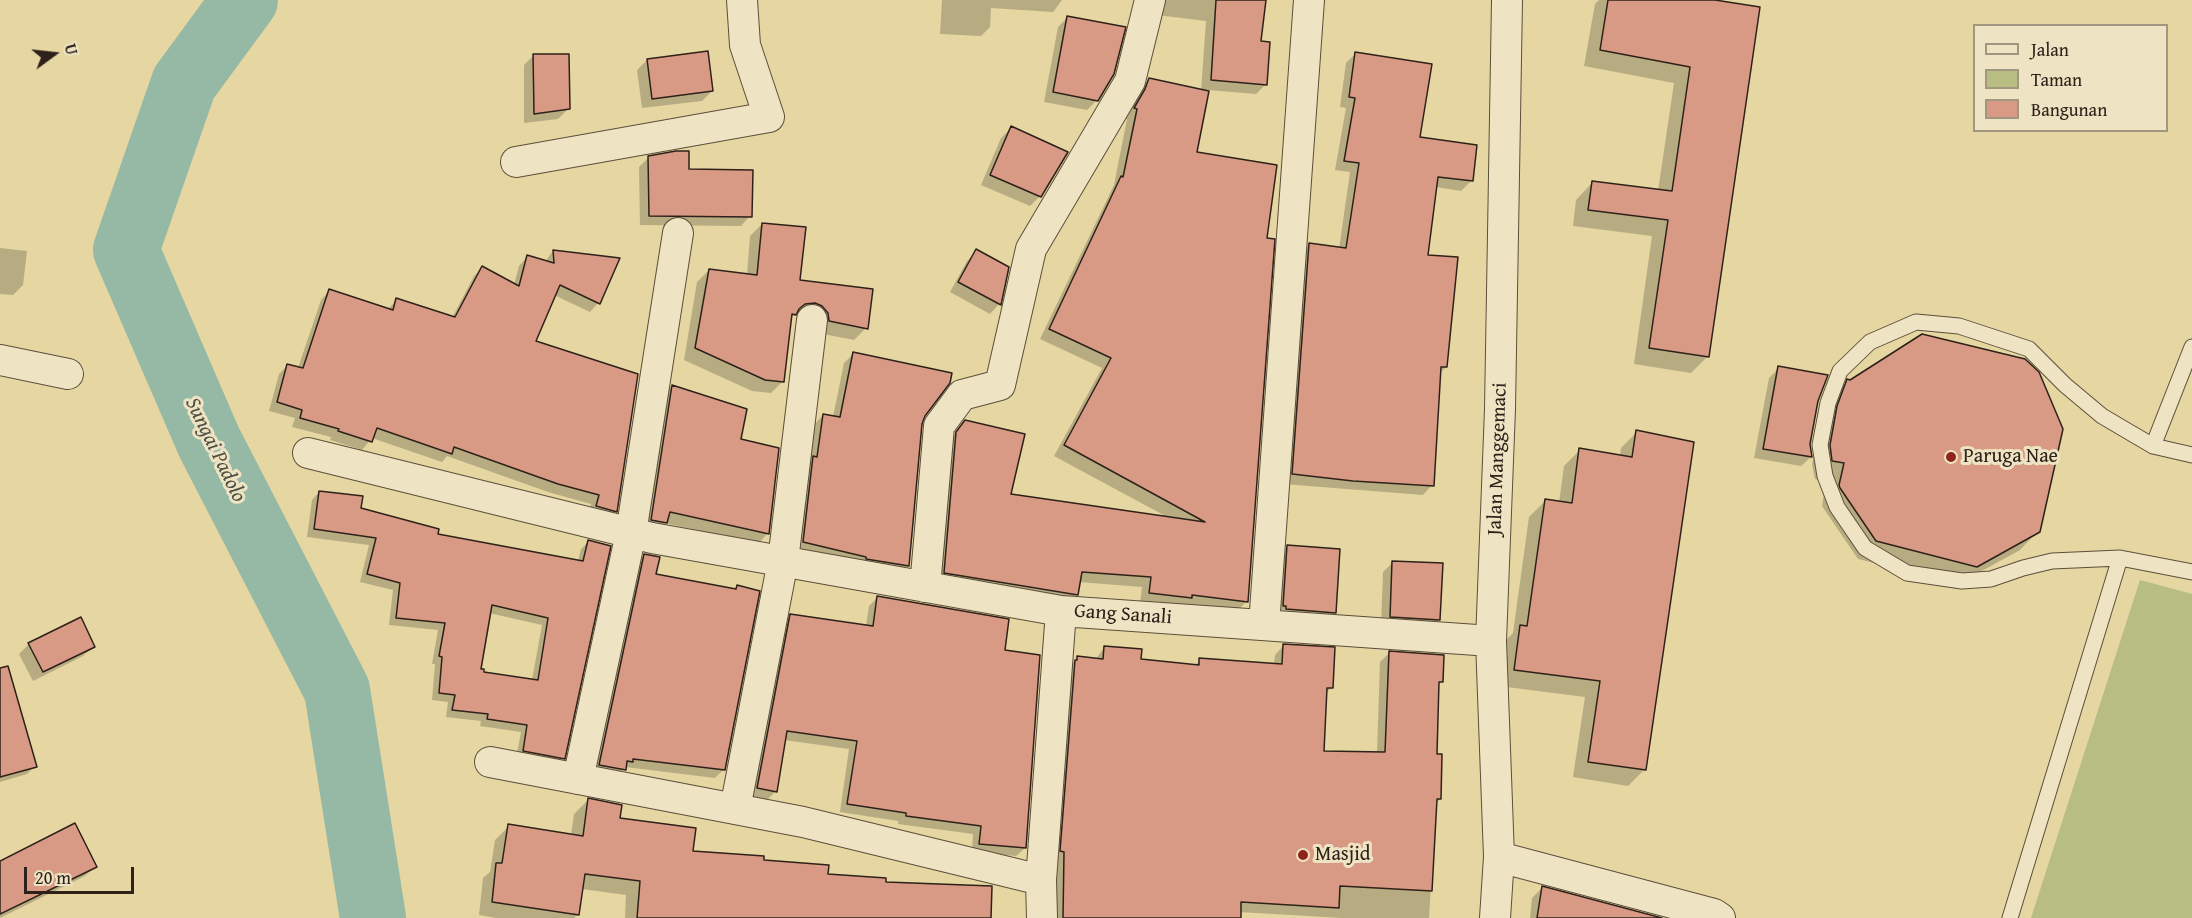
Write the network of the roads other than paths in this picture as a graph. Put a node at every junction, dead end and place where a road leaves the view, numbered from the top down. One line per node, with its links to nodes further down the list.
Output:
1 (742, 0): 5 (street)
2 (1150, 0): 18 (street)
3 (1309, 0): 20 (street)
4 (1507, 0): 21 (street, Jalan Manggemaci)
5 (516, 162)
6 (678, 232): 14 (street)
7 (812, 320): 16 (street)
8 (2192, 347): 11 (lane)
9 (0, 360): 10 (street)
10 (68, 374)
11 (2153, 447): 13 (lane); 15 (lane)
12 (308, 453): 14 (street)
13 (2192, 455)
14 (631, 533): 16 (street); 23 (street)
15 (2120, 558): 17 (lane); 30 (lane)
16 (783, 561): 18 (street); 24 (street)
17 (2192, 572)
18 (925, 587): 19 (street)
19 (1061, 611): 20 (street, Gang Sanali); 26 (street, Gang Sanali)
20 (1264, 625): 21 (street, Gang Sanali)
21 (1491, 641): 25 (street, Jalan Manggemaci)
22 (490, 762): 23 (street)
23 (578, 779): 24 (street)
24 (735, 809): 26 (street)
25 (1499, 857): 28 (street, Jalan Manggemaci); 29 (street)
26 (1041, 880): 27 (street, Gang Sanali)
27 (1042, 918)
28 (1495, 918)
29 (1720, 918)
30 (2010, 918)

